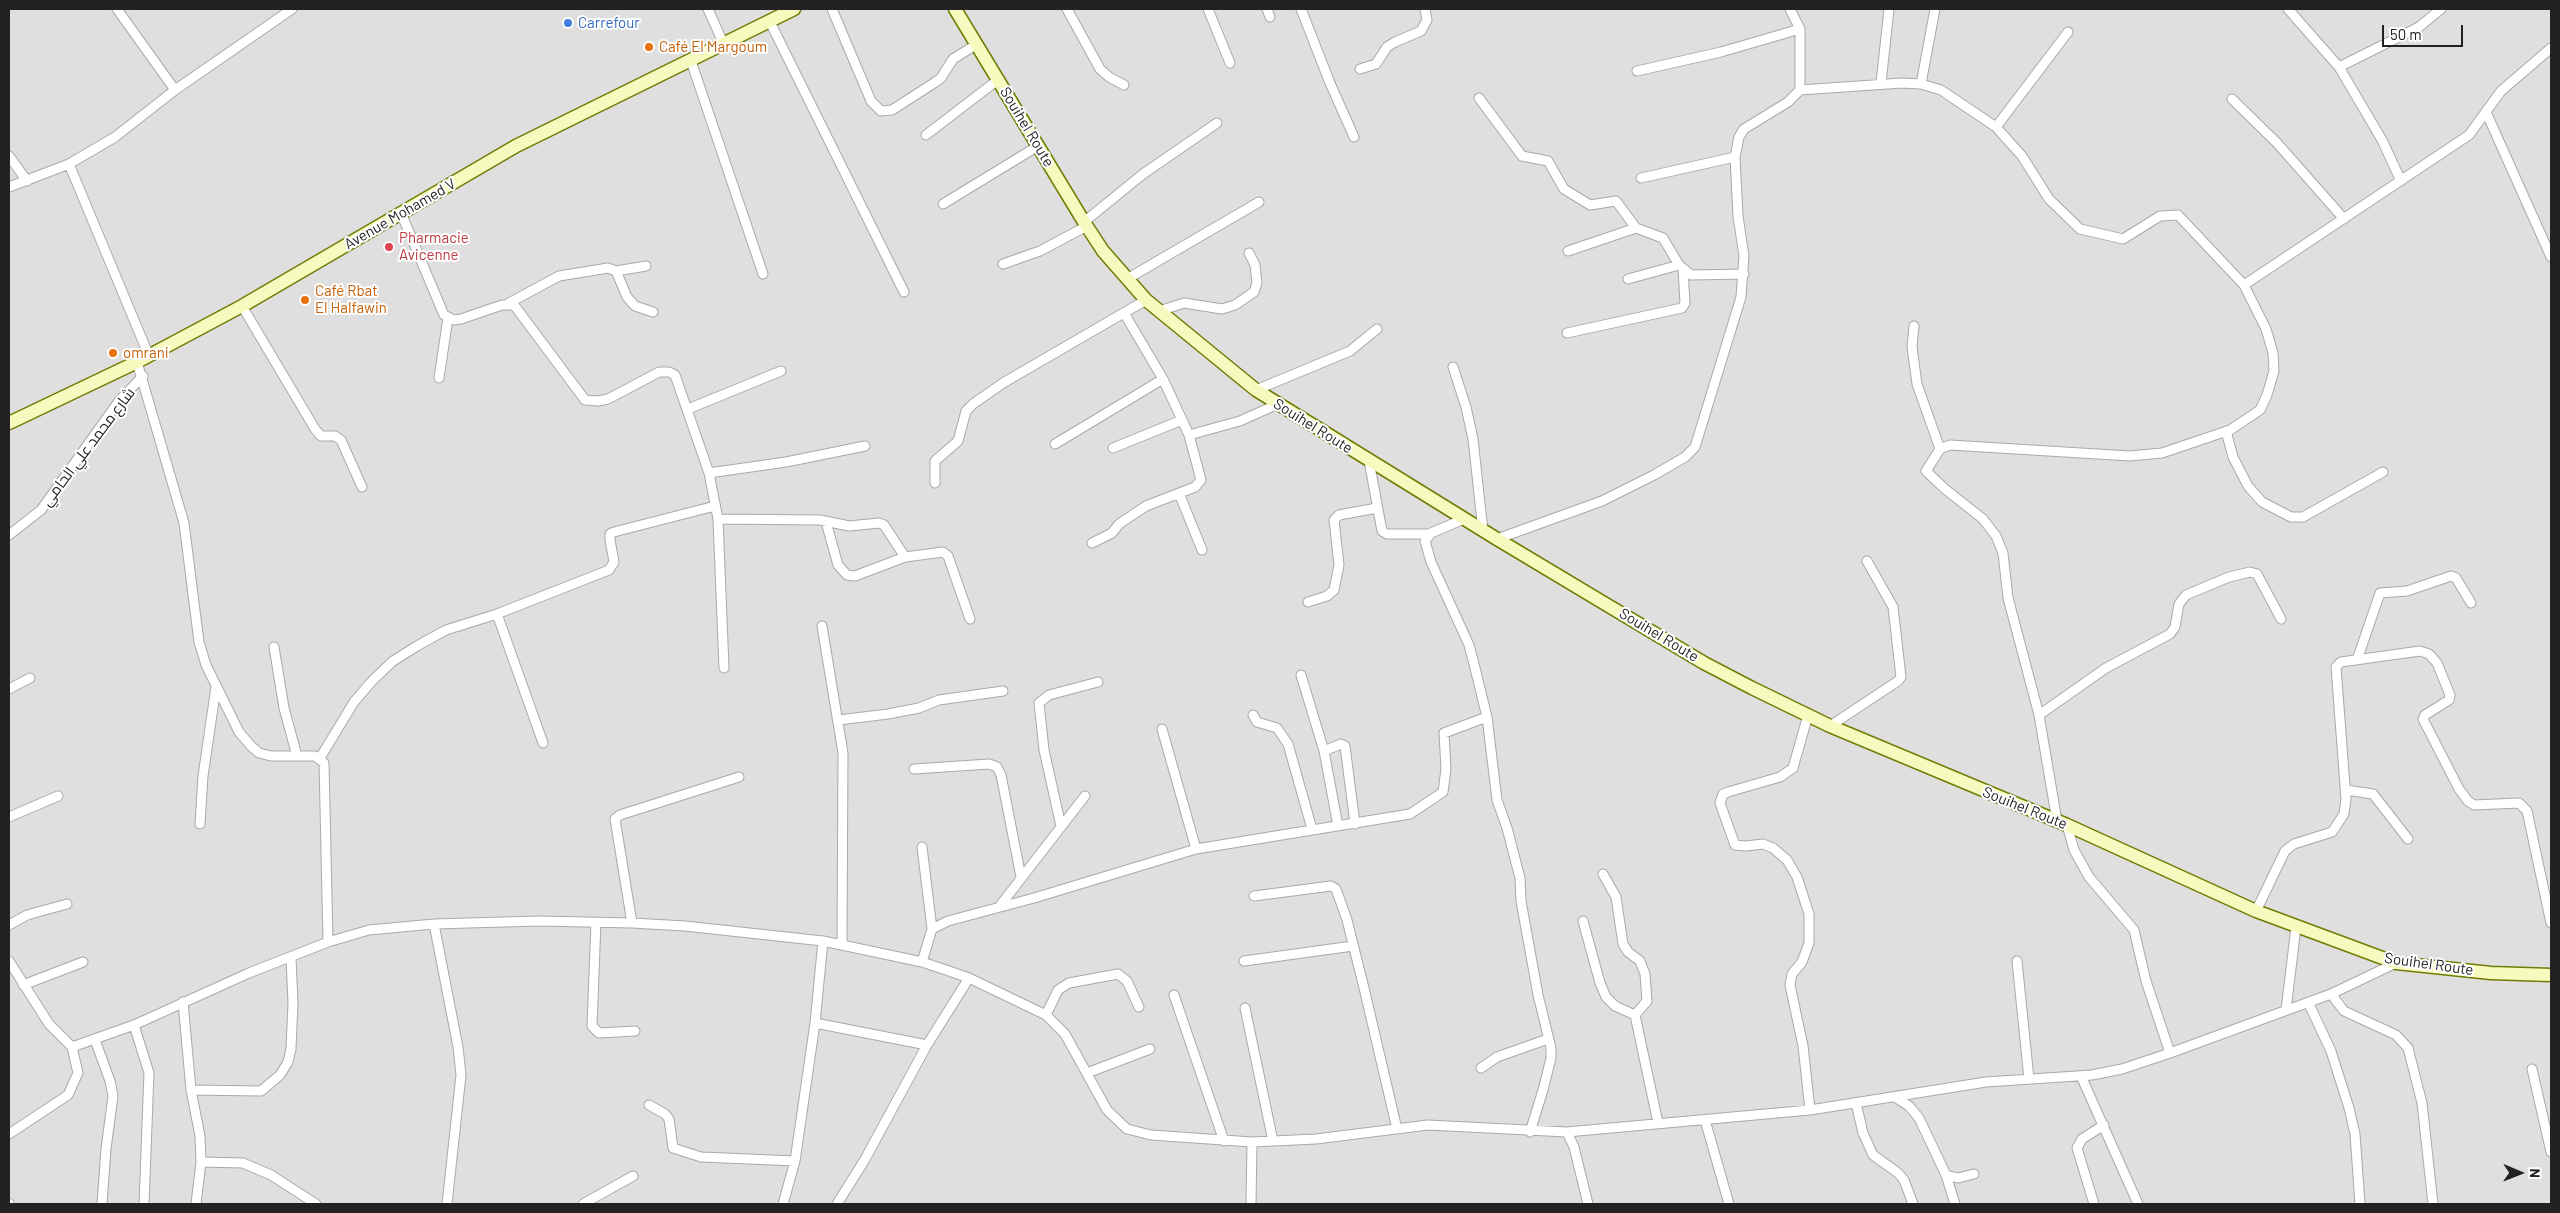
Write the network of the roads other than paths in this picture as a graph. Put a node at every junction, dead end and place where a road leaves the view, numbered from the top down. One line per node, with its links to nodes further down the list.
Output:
1 (118, 9): 31 (street)
2 (292, 9): 31 (street)
3 (708, 9): 20 (street)
4 (794, 9): 16 (main road, Avenue Mohamed V)
5 (832, 9): 19 (street)
6 (955, 9): 19 (main road, Souihel Route)
7 (1067, 9): 30 (street)
8 (1208, 9): 23 (street)
9 (1301, 9): 39 (street)
10 (1425, 9): 25 (street)
11 (1790, 9): 17 (street)
12 (1889, 9): 28 (street)
13 (1935, 9): 29 (street)
14 (2288, 9): 24 (street)
15 (2441, 9): 24 (street)
16 (770, 22): 20 (main road, Avenue Mohamed V); 66 (street)
17 (1800, 28): 26 (street); 32 (street)
18 (2068, 32): 37 (street)
19 (977, 44): 27 (main road, Souihel Route)
20 (724, 45): 22 (main road, Avenue Mohamed V)
21 (2551, 48): 35 (street)
22 (691, 61): 50 (main road, Avenue Mohamed V); 61 (street)
23 (1230, 62)
24 (2339, 67): 46 (street)
25 (1360, 69)
26 (1637, 71)
27 (999, 78): 38 (street); 40 (main road, Souihel Route)
28 (1881, 83): 29 (street); 32 (street)
29 (1921, 84): 37 (street)
30 (1124, 85)
31 (175, 90): 43 (street)
32 (1800, 90): 42 (street)
33 (1479, 98): 53 (street)
34 (2232, 99): 51 (street)
35 (2486, 112): 46 (street); 56 (street)
36 (1217, 123): 52 (street)
37 (1996, 127): 65 (street)
38 (926, 135)
39 (1354, 137)
40 (1038, 146): 49 (street); 52 (main road, Souihel Route)
41 (9, 156): 45 (street)
42 (1735, 157): 44 (street); 62 (street)
43 (69, 164): 45 (street); 77 (street)
44 (1641, 178)
45 (27, 181): 47 (street)
46 (2401, 181): 51 (street)
47 (9, 187)
48 (1259, 202): 63 (street)
49 (943, 204)
50 (401, 213): 69 (main road, Avenue Mohamed V); 73 (street)
51 (2344, 219): 65 (street)
52 (1085, 224): 57 (street); 63 (main road, Souihel Route)
53 (1636, 228): 54 (street); 59 (street)
54 (1568, 251)
55 (1249, 253): 70 (street)
56 (2551, 257)
57 (1003, 264)
58 (646, 266): 60 (street)
59 (1681, 267): 62 (street); 64 (street); 76 (street)
60 (616, 271): 68 (street); 71 (street)
61 (763, 274)
62 (1744, 274): 109 (street)
63 (1127, 279): 67 (main road, Souihel Route)
64 (1628, 279)
65 (2244, 285): 89 (street)
66 (904, 292)
67 (1146, 300): 70 (main road, Souihel Route); 72 (street)
68 (508, 303): 73 (street); 86 (street)
69 (242, 306): 77 (main road, Avenue Mohamed V); 99 (street)
70 (1159, 311): 84 (main road, Souihel Route)
71 (654, 312)
72 (1124, 313): 83 (street); 98 (street)
73 (448, 318): 82 (street)
74 (1914, 326): 94 (street)
75 (1377, 329): 84 (street)
76 (1567, 333)
77 (149, 356): 78 (main road, Avenue Mohamed V)
78 (137, 362): 81 (street); 88 (main road, Avenue Mohamed V)
79 (1453, 366): 106 (street)
80 (781, 371): 86 (street)
81 (143, 376): 108 (street, شارع محمد علي الحامي); 126 (street)
82 (439, 378)
83 (1163, 379): 87 (street); 91 (street)
84 (1256, 390): 85 (main road, Souihel Route)
85 (1278, 404): 90 (street); 95 (main road, Souihel Route)
86 (688, 409): 97 (street)
87 (1182, 420): 90 (street); 93 (street)
88 (9, 423)
89 (2226, 432): 94 (street); 96 (street)
90 (1189, 435): 100 (street)
91 (1055, 444)
92 (865, 446): 97 (street)
93 (1112, 448)
94 (1940, 449): 129 (street)
95 (1369, 461): 102 (street); 104 (main road, Souihel Route)
96 (2383, 472)
97 (709, 473): 101 (street)
98 (935, 483)
99 (362, 487)
100 (1179, 493): 110 (street); 111 (street)
101 (715, 506): 103 (street); 116 (street)
102 (1378, 508): 107 (street); 114 (street)
103 (718, 519): 105 (street); 122 (street)
104 (1464, 519): 106 (main road, Souihel Route); 107 (street)
105 (826, 522): 112 (street); 112 (street)
106 (1483, 531): 109 (main road, Souihel Route)
107 (1428, 534): 132 (street)
108 (9, 535)
109 (1497, 539): 131 (main road, Souihel Route)
110 (1092, 543)
111 (1202, 550)
112 (905, 557): 117 (street)
113 (1867, 562): 134 (street)
114 (1308, 602)
115 (2471, 603): 121 (street)
116 (497, 614): 136 (street); 139 (street)
117 (970, 619)
118 (2281, 619): 129 (street)
119 (822, 626): 133 (street)
120 (274, 647): 138 (street)
121 (2357, 660): 142 (street); 164 (street)
122 (724, 668)
123 (1302, 675): 137 (street)
124 (30, 678): 127 (street)
125 (1098, 682): 149 (street)
126 (216, 686): 138 (street); 147 (street)
127 (9, 689)
128 (1003, 691): 133 (street)
129 (2038, 714): 146 (street)
130 (1253, 715): 151 (street)
131 (1808, 715): 134 (main road, Souihel Route); 210 (street)
132 (1487, 717): 148 (street); 195 (street)
133 (839, 720): 171 (street)
134 (1830, 726): 146 (main road, Souihel Route)
135 (1162, 729): 154 (street)
136 (543, 743)
137 (1324, 751): 148 (street); 150 (street)
138 (297, 756): 139 (street)
139 (320, 758): 169 (street)
140 (914, 769): 156 (street)
141 (739, 777): 163 (street)
142 (2346, 790): 152 (street); 160 (street)
143 (58, 796): 145 (street)
144 (1085, 796): 149 (street)
145 (9, 817)
146 (2062, 823): 160 (main road, Souihel Route); 200 (street)
147 (200, 824)
148 (1355, 824): 150 (street)
149 (1061, 826): 156 (street)
150 (1338, 826): 151 (street)
151 (1312, 829): 154 (street)
152 (2408, 839)
153 (922, 847): 168 (street)
154 (1196, 849): 159 (street)
155 (1603, 874): 191 (street)
156 (1021, 877): 159 (street)
157 (1254, 896): 172 (street)
158 (67, 904): 166 (street)
159 (999, 907): 168 (street)
160 (2256, 911): 167 (main road, Souihel Route)
161 (1583, 921): 191 (street)
162 (596, 922): 163 (street); 165 (street); 194 (street)
163 (632, 923): 170 (street)
164 (2551, 923)
165 (434, 924): 169 (street); 231 (street)
166 (9, 925)
167 (2296, 927): 178 (main road, Souihel Route); 189 (street)
168 (932, 929): 177 (street)
169 (328, 942): 173 (street)
170 (823, 942): 171 (street); 192 (street)
171 (842, 944): 177 (street)
172 (1354, 946): 174 (street); 214 (street)
173 (291, 958): 185 (street); 206 (street)
174 (1244, 961)
175 (2017, 961): 205 (street)
176 (84, 962): 182 (street)
177 (922, 962): 181 (street)
178 (2396, 963): 180 (main road, Souihel Route); 183 (street)
179 (10, 966): 182 (street)
180 (2551, 975)
181 (969, 978): 190 (street); 197 (street)
182 (23, 985): 198 (street)
183 (2331, 994): 186 (street); 243 (street)
184 (1174, 995): 218 (street)
185 (183, 1002): 193 (street); 206 (street)
186 (2308, 1002): 189 (street); 242 (street)
187 (1139, 1006): 190 (street)
188 (1245, 1008): 220 (street)
189 (2286, 1010): 200 (street)
190 (1046, 1015): 203 (street)
191 (1635, 1016): 212 (street)
192 (815, 1023): 197 (street); 222 (street)
193 (134, 1025): 196 (street); 228 (street)
194 (635, 1031)
195 (1548, 1039): 201 (street); 215 (street)
196 (95, 1040): 198 (street); 227 (street)
197 (927, 1045): 234 (street)
198 (72, 1047): 217 (street)
199 (1150, 1049): 203 (street)
200 (2170, 1053): 204 (street)
201 (1481, 1068)
202 (2532, 1069): 221 (street)
203 (1087, 1073): 218 (street)
204 (2081, 1076): 205 (street); 213 (street)
205 (2030, 1079): 207 (street)
206 (192, 1090): 223 (street)
207 (1895, 1097): 208 (street); 225 (street)
208 (1856, 1104): 210 (street); 238 (street)
209 (649, 1105): 222 (street)
210 (1810, 1110): 211 (street)
211 (1705, 1120): 212 (street); 237 (street)
212 (1658, 1123): 216 (street)
213 (2104, 1125): 240 (street); 241 (street)
214 (1397, 1129): 215 (street); 220 (street)
215 (1530, 1132): 216 (street)
216 (1567, 1132): 236 (street)
217 (9, 1134)
218 (1224, 1141): 219 (street)
219 (1252, 1142): 220 (street); 235 (street)
220 (1273, 1142)
221 (2551, 1152)
222 (795, 1161): 233 (street)
223 (201, 1162): 229 (street); 230 (street)
224 (1974, 1174): 225 (street)
225 (1946, 1175): 239 (street)
226 (634, 1176): 232 (street)
227 (102, 1204)
228 (144, 1204)
229 (196, 1204)
230 (316, 1204)
231 (447, 1204)
232 (582, 1204)
233 (783, 1204)
234 (837, 1204)
235 (1251, 1204)
236 (1588, 1204)
237 (1729, 1204)
238 (1913, 1204)
239 (1955, 1204)
240 (2094, 1204)
241 (2138, 1204)
242 (2360, 1204)
243 (2433, 1204)

